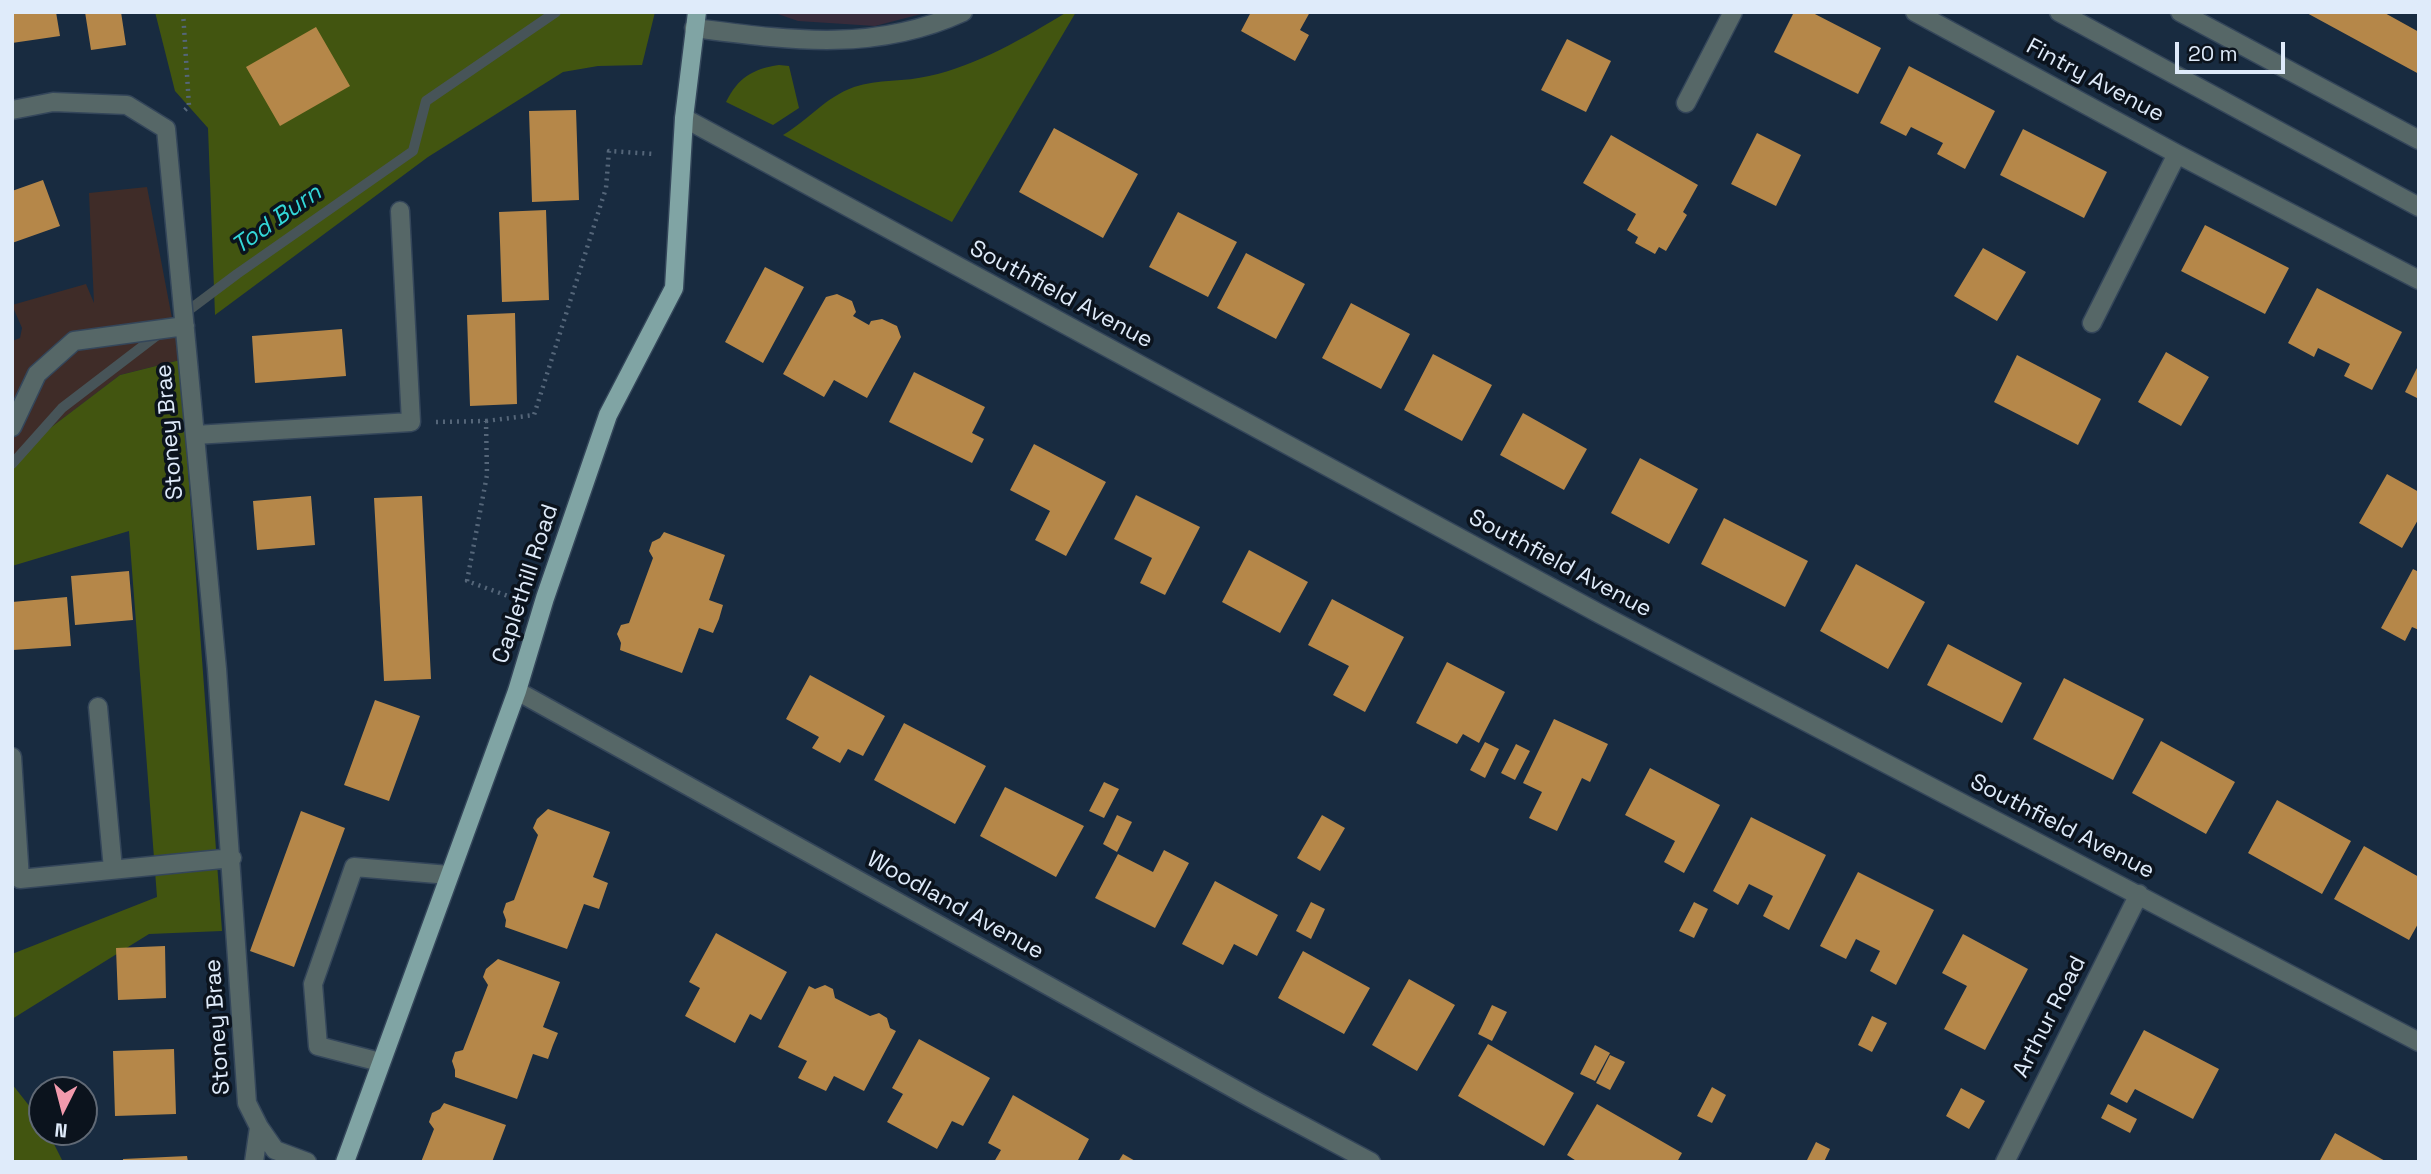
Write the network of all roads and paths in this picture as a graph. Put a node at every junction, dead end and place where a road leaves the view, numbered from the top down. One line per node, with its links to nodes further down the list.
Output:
1 (183, 12): 11 (path)
2 (963, 12): 7 (street)
3 (1733, 12): 8 (street)
4 (1915, 12): 13 (street, Fintry Avenue)
5 (2059, 12): 15 (street)
6 (2180, 12): 12 (street)
7 (696, 20): 10 (main road, Caplethill Road)
8 (1686, 103)
9 (12, 110): 11 (street)
10 (684, 118): 14 (main road, Caplethill Road); 31 (street, Southfield Avenue)
11 (166, 129): 19 (street, Stoney Brae)
12 (2419, 140)
13 (2177, 154): 17 (street, Fintry Avenue); 18 (street, Fintry Avenue)
14 (682, 156): 20 (path); 24 (main road, Caplethill Road)
15 (2419, 207)
16 (400, 211): 21 (street)
17 (2419, 279)
18 (2092, 323)
19 (185, 326): 22 (street); 23 (street, Stoney Brae)
20 (486, 421): 21 (path); 24 (path)
21 (411, 422): 23 (street)
22 (12, 427)
23 (195, 435): 28 (street, Stoney Brae)
24 (545, 598): 25 (main road, Caplethill Road)
25 (517, 691): 30 (main road, Caplethill Road); 38 (street, Woodland Avenue)
26 (98, 708): 29 (street)
27 (12, 757): 29 (street)
28 (232, 858): 29 (street); 34 (street, Stoney Brae)
29 (113, 869)
30 (449, 875): 33 (main road, Caplethill Road); 33 (street)
31 (2139, 894): 32 (street, Southfield Avenue); 39 (street, Arthur Road)
32 (2419, 1042)
33 (380, 1062): 37 (main road, Caplethill Road)
34 (259, 1127): 35 (street); 36 (street, Stoney Brae)
35 (254, 1162)
36 (307, 1162)
37 (345, 1162)
38 (1371, 1162)
39 (2005, 1162)

